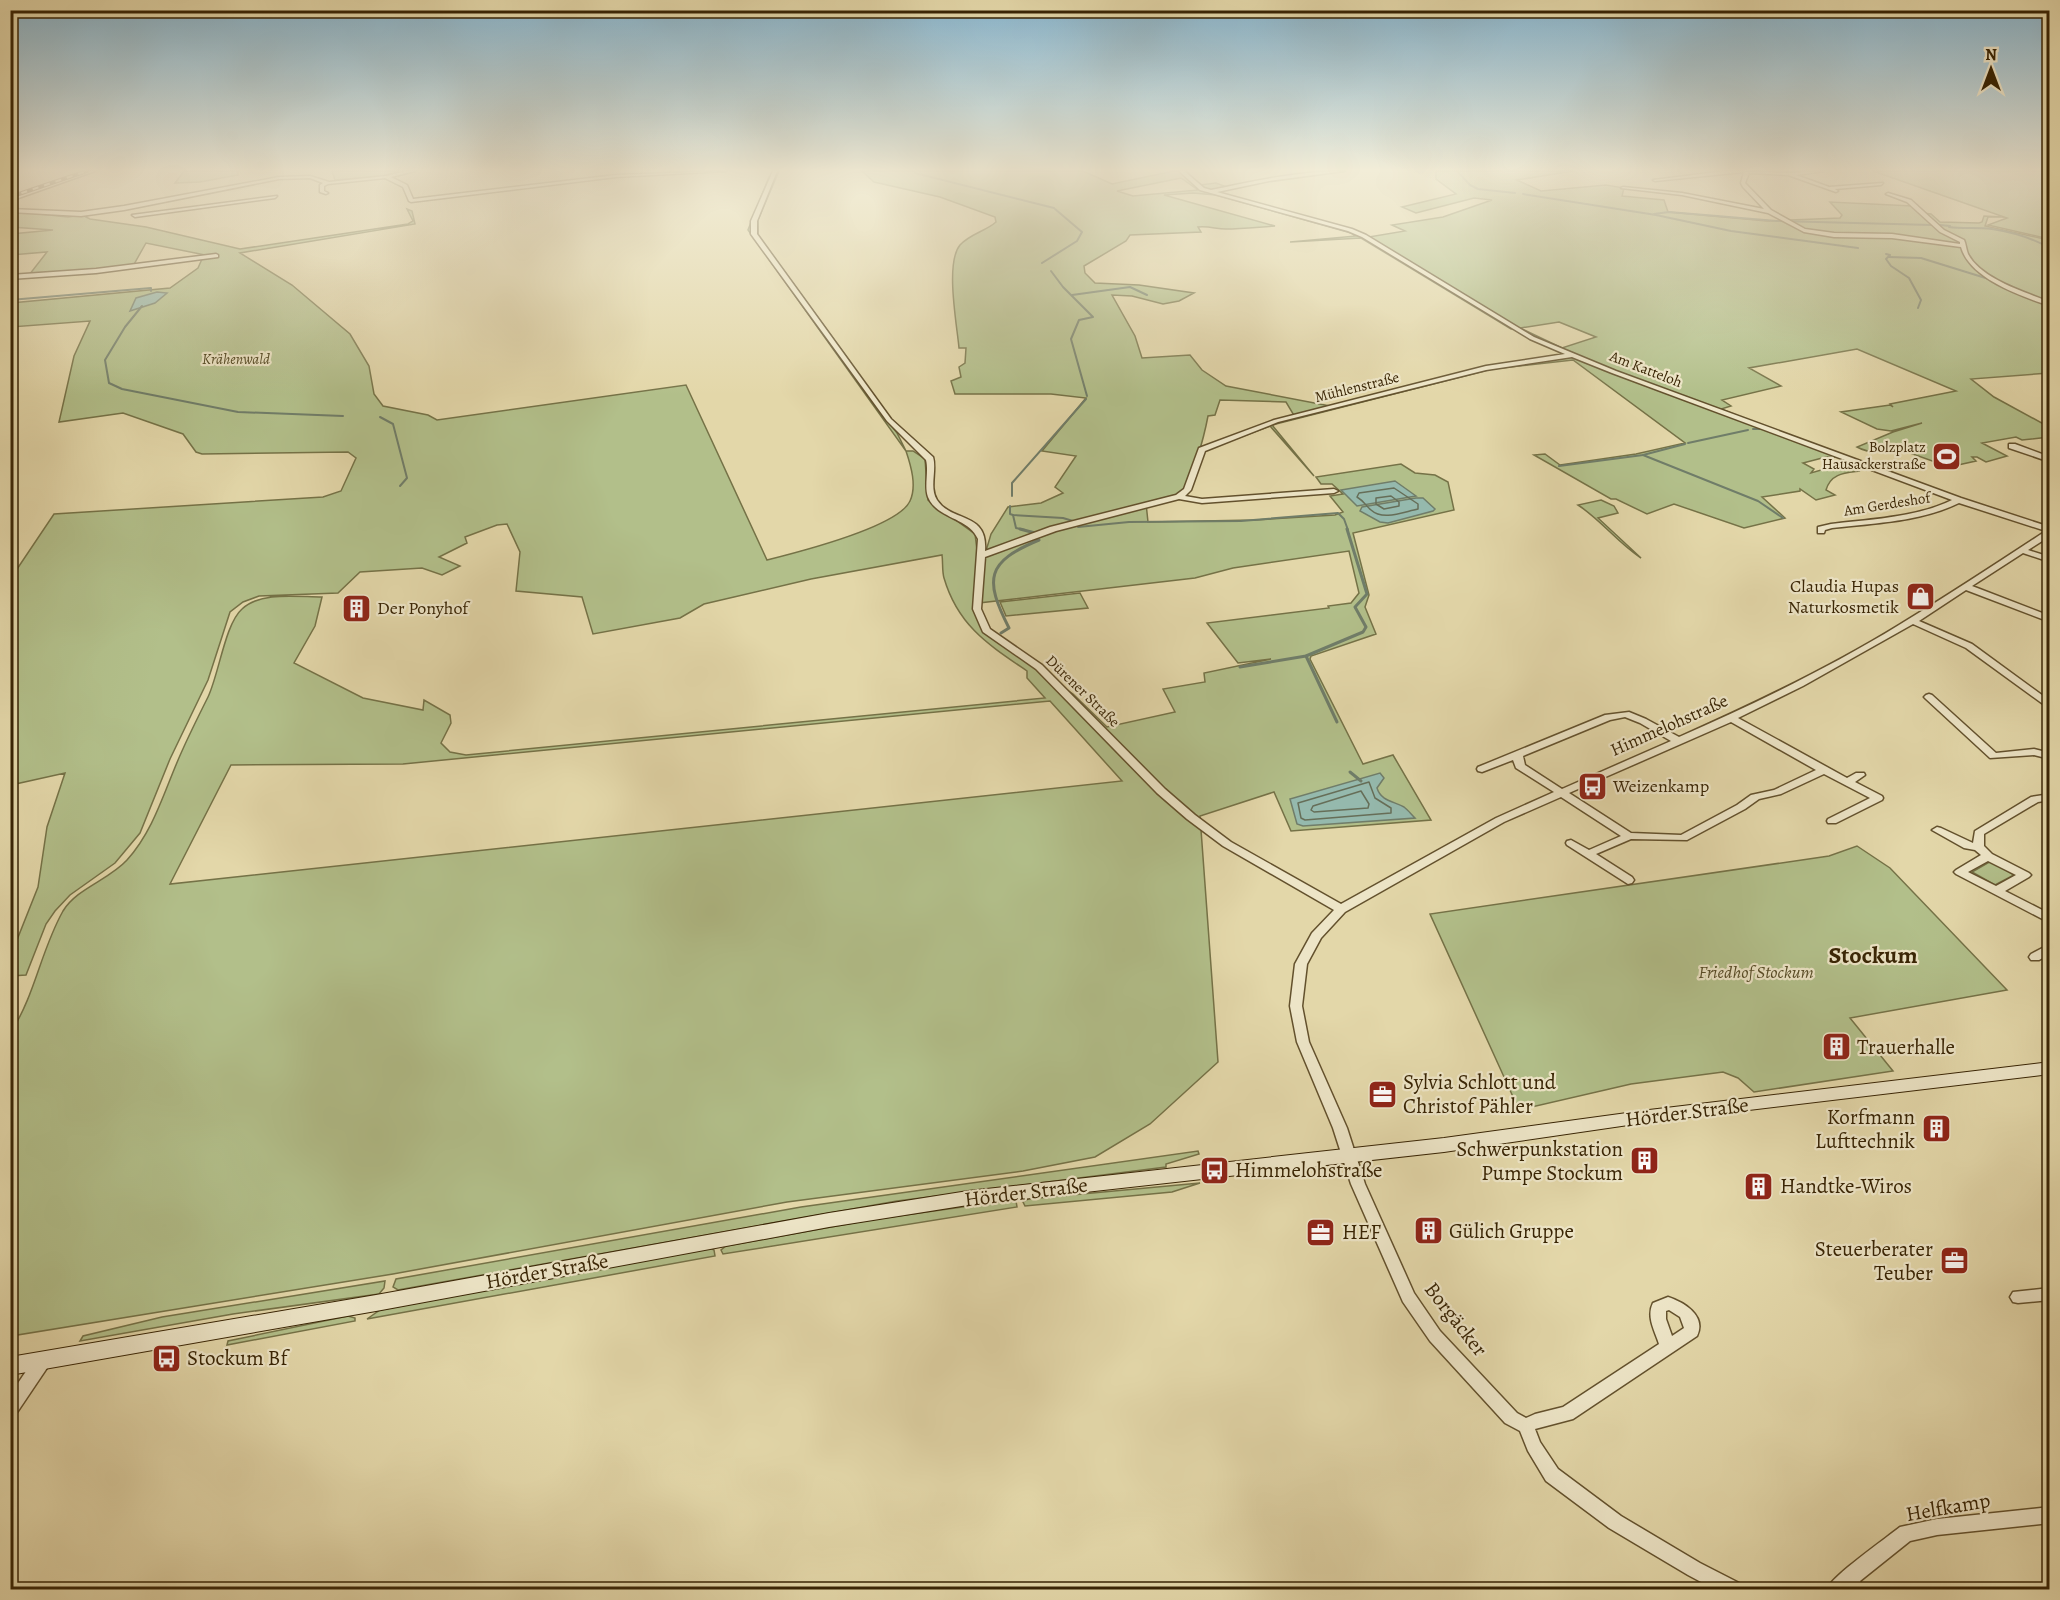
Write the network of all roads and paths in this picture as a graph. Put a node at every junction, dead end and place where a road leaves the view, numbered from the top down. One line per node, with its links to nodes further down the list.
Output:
1 (762, 246): 16 (street, Dürener Straße)
2 (1380, 246): 7 (street, Am Katteloh)
3 (1963, 246): 6 (street)
4 (216, 256): 5 (street)
5 (10, 277)
6 (2049, 304)
7 (1574, 355): 11 (street, Mühlenstraße); 12 (street, Am Katteloh)
8 (2012, 446): 9 (street)
9 (2049, 460)
10 (1334, 491): 11 (street)
11 (1179, 497): 16 (street)
12 (1958, 500): 13 (street, Am Gerdeshof); 14 (street, Am Katteloh)
13 (1821, 531)
14 (2049, 531): 15 (street, Himmelohstraße)
15 (2022, 550): 17 (street); 18 (street, Himmelohstraße)
16 (980, 556): 42 (street, Dürener Straße)
17 (2049, 560)
18 (1966, 587): 19 (street); 20 (street, Himmelohstraße)
19 (2049, 619)
20 (1912, 621): 22 (street); 23 (street, Himmelohstraße)
21 (1929, 698): 26 (street)
22 (2049, 706)
23 (1731, 718): 24 (street, Himmelohstraße); 28 (street)
24 (1678, 741): 25 (street); 31 (street, Himmelohstraße)
25 (1518, 754): 27 (street); 31 (street)
26 (2049, 756)
27 (1482, 769)
28 (1824, 770): 30 (street); 35 (street)
29 (1860, 775): 30 (street)
30 (1847, 782): 33 (street)
31 (1558, 793): 35 (street); 42 (street, Himmelohstraße)
32 (2049, 797): 37 (street)
33 (1832, 821)
34 (1936, 830): 37 (street)
35 (1629, 836): 38 (street)
36 (1571, 843): 38 (street)
37 (1978, 847): 39 (street)
38 (1588, 854): 40 (street)
39 (1988, 856): 41 (street); 41 (street)
40 (1628, 880)
41 (1996, 891): 43 (street)
42 (1341, 909): 47 (street, Himmelohstraße)
43 (2049, 919)
44 (2049, 948): 45 (street)
45 (2035, 957)
46 (2049, 1068): 47 (main road, Hörder Straße)
47 (1350, 1155): 51 (main road, Hörder Straße); 54 (street, Borgäcker)
48 (2049, 1294): 49 (street)
49 (2018, 1297)
50 (1668, 1348): 54 (street)
51 (43, 1360): 52 (main road, Hörder Straße); 53 (street)
52 (10, 1366)
53 (10, 1409)
54 (1526, 1426): 57 (street, Borgäcker)
55 (2049, 1515): 56 (street, Helfkamp)
56 (1852, 1583): 58 (street, Helfkamp)
57 (1735, 1590)
58 (1835, 1590)

